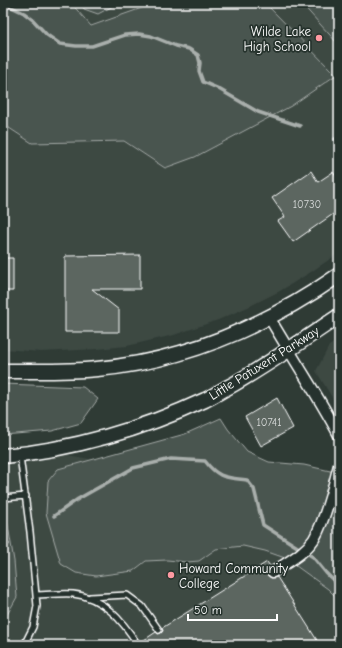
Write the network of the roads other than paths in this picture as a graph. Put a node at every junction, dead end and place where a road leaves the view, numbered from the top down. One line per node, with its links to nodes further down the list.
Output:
1 (339, 275): 3 (main road)
2 (339, 316): 4 (main road, Little Patuxent Parkway)
3 (269, 317): 4 (street); 5 (main road)
4 (288, 350): 6 (street); 7 (main road, Little Patuxent Parkway)
5 (3, 371)
6 (339, 435)
7 (20, 454): 8 (main road, Little Patuxent Parkway); 10 (lane)
8 (3, 456)
9 (339, 465): 12 (street)
10 (26, 496): 11 (lane); 13 (lane)
11 (3, 498)
12 (275, 570)
13 (36, 595): 14 (lane); 16 (lane)
14 (85, 597): 15 (lane); 17 (lane)
15 (159, 630)
16 (24, 645)
17 (138, 645)

